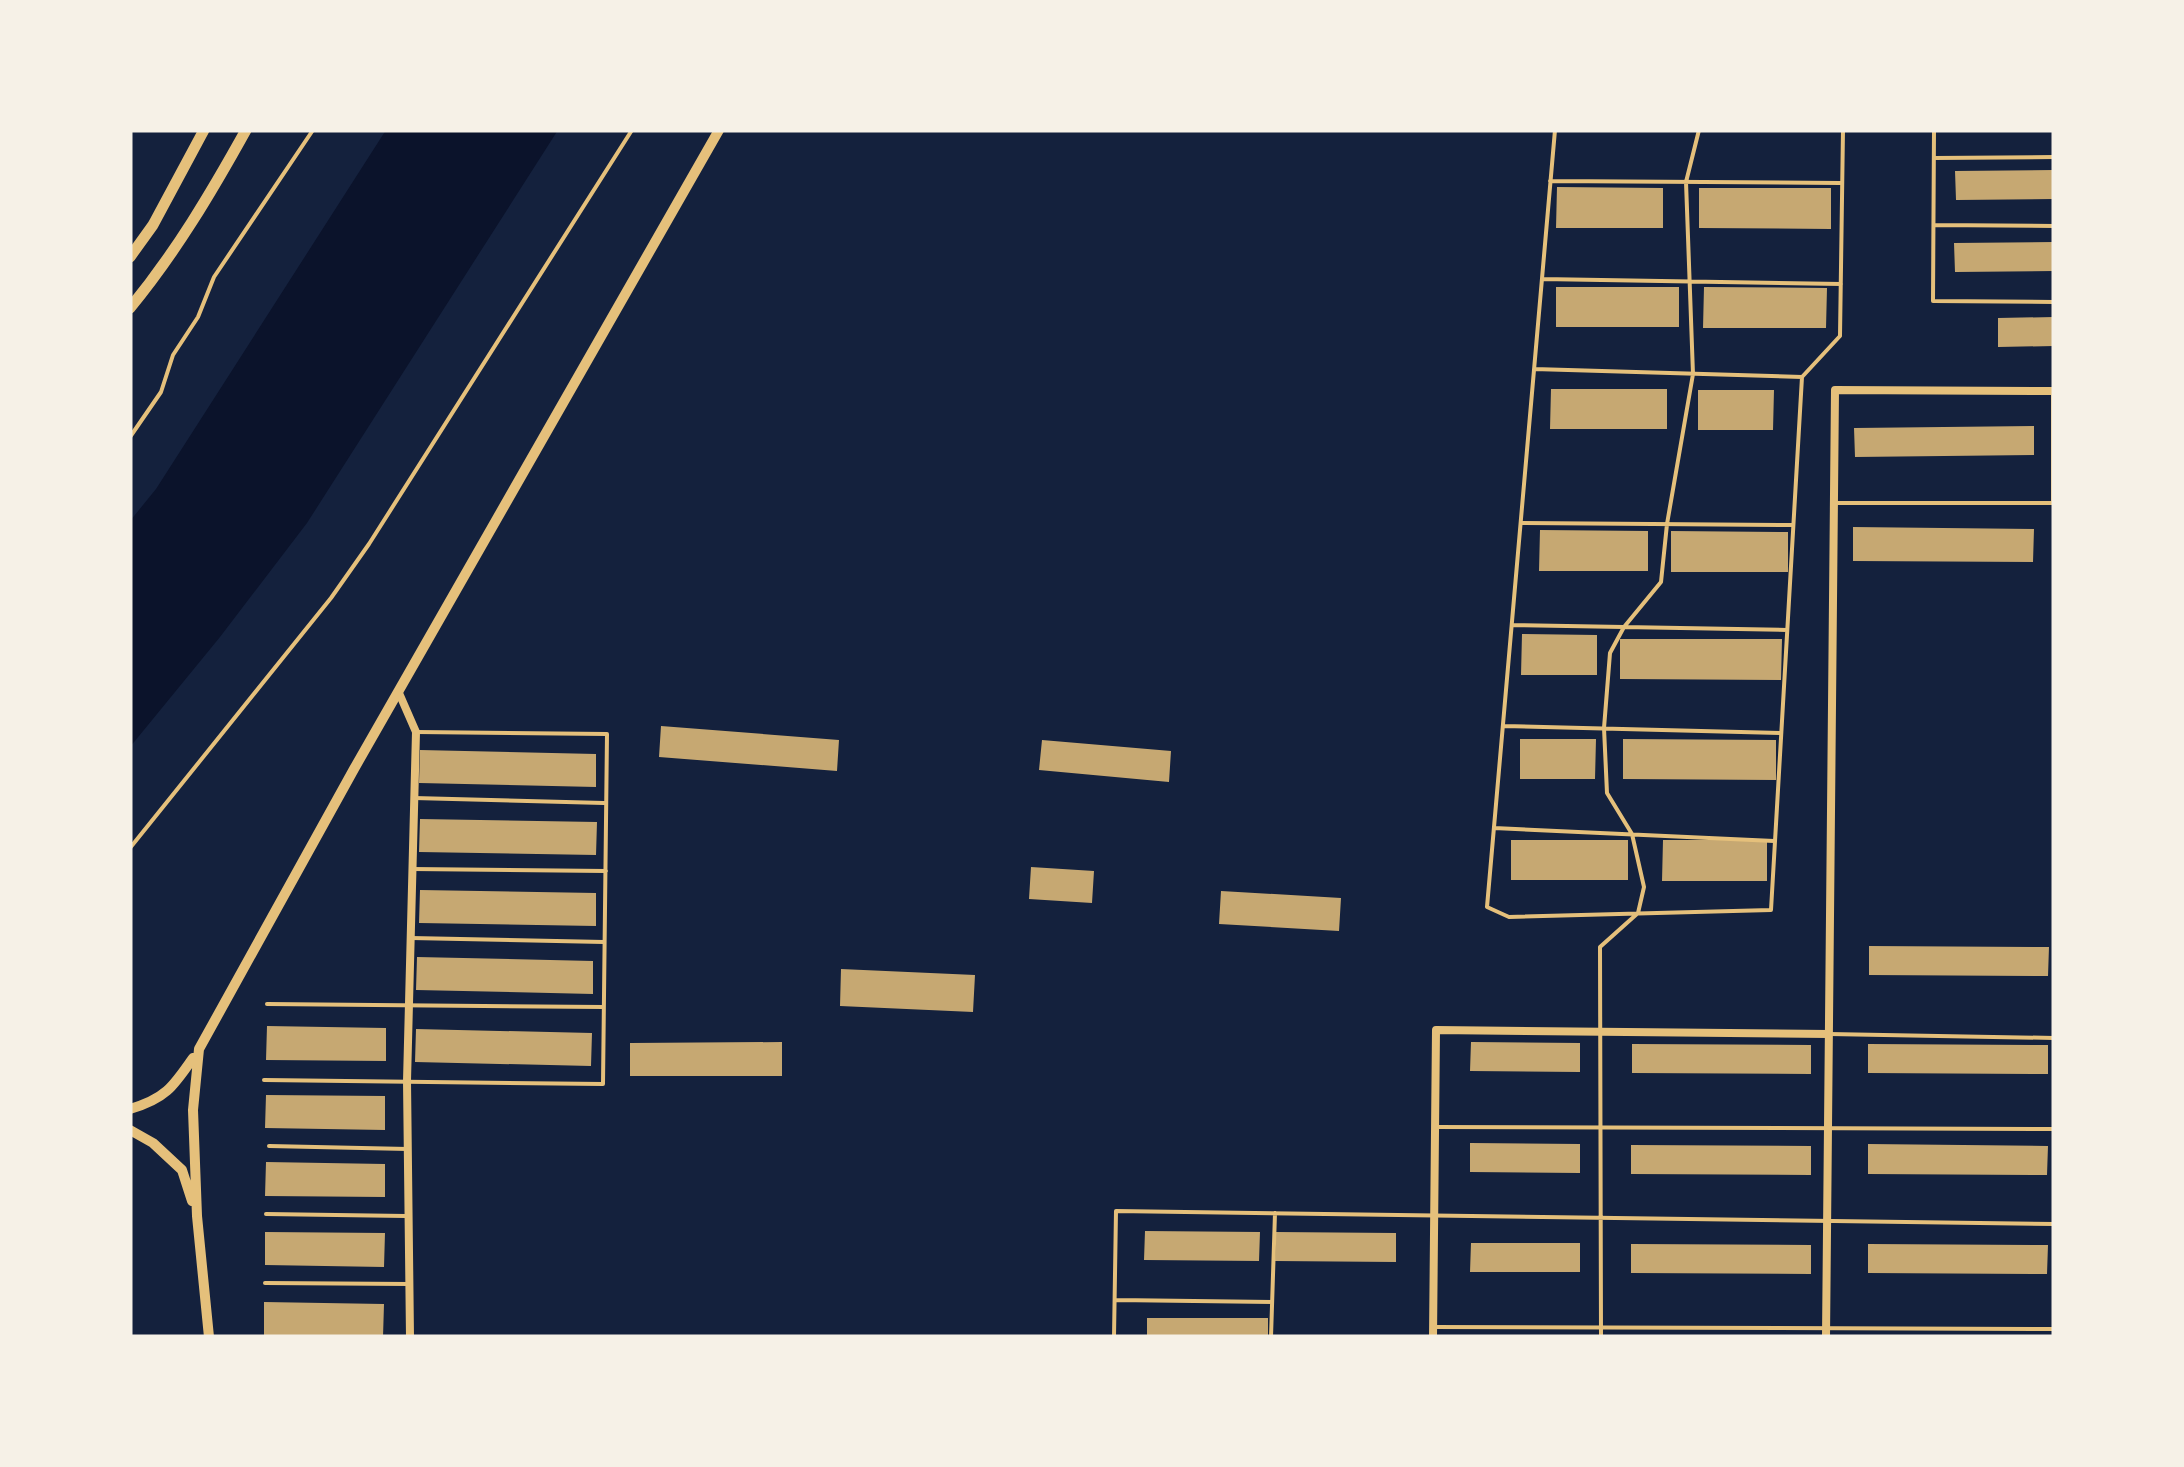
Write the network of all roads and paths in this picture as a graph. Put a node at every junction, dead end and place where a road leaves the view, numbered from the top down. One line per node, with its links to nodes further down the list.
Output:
1 (204, 130): 17 (main road)
2 (246, 130): 22 (main road)
3 (314, 130): 27 (path)
4 (632, 130): 45 (path)
5 (719, 130): 35 (street)
6 (1555, 130): 12 (lane)
7 (1700, 130): 13 (lane)
8 (1843, 130): 14 (lane)
9 (1934, 130): 11 (lane)
10 (2054, 157): 11 (lane)
11 (1934, 158): 15 (lane)
12 (1550, 182): 13 (lane); 18 (lane)
13 (1686, 182): 14 (lane); 19 (lane)
14 (1842, 183): 20 (lane)
15 (1934, 225): 16 (lane); 21 (lane)
16 (2054, 226)
17 (130, 257)
18 (1542, 279): 19 (lane); 23 (lane)
19 (1688, 282): 20 (lane); 24 (lane)
20 (1841, 284): 25 (lane)
21 (2054, 302)
22 (130, 308)
23 (1534, 369): 24 (lane); 29 (lane)
24 (1693, 374): 25 (lane); 30 (lane)
25 (1802, 377): 31 (lane)
26 (2054, 391): 28 (street); 28 (lane)
27 (130, 438)
28 (1834, 503): 55 (street)
29 (1520, 523): 30 (lane); 32 (lane)
30 (1667, 524): 31 (lane); 33 (lane)
31 (1794, 525): 34 (lane)
32 (1512, 625): 33 (lane); 36 (lane)
33 (1624, 627): 34 (lane); 37 (lane)
34 (1787, 630): 39 (lane)
35 (400, 693): 38 (street); 57 (street)
36 (1503, 726): 37 (lane); 42 (lane)
37 (1604, 728): 39 (lane); 43 (lane)
38 (416, 732): 40 (street); 41 (lane)
39 (1781, 733): 44 (lane)
40 (414, 798): 41 (lane); 46 (street)
41 (606, 802): 47 (lane)
42 (1494, 828): 43 (lane); 48 (lane)
43 (1632, 834): 44 (lane); 48 (lane)
44 (1775, 841): 48 (lane)
45 (130, 848)
46 (412, 869): 47 (lane); 49 (street)
47 (606, 871): 50 (lane)
48 (1638, 914): 54 (lane)
49 (411, 938): 50 (lane); 52 (street)
50 (604, 942): 53 (lane)
51 (268, 1004): 52 (lane)
52 (409, 1006): 53 (lane); 59 (street)
53 (604, 1007): 59 (lane)
54 (1600, 1032): 55 (street); 61 (street); 62 (lane)
55 (1829, 1034): 56 (lane); 63 (street)
56 (2054, 1038)
57 (199, 1048): 60 (street); 70 (street)
58 (264, 1080): 59 (lane)
59 (407, 1081): 67 (street)
60 (130, 1109)
61 (1435, 1128): 62 (lane); 72 (street)
62 (1600, 1128): 63 (lane); 73 (lane)
63 (1828, 1128): 64 (lane); 74 (street)
64 (2054, 1129)
65 (130, 1130): 70 (street)
66 (269, 1146): 67 (lane)
67 (408, 1149): 71 (street)
68 (1274, 1213): 72 (lane); 78 (lane); 79 (lane)
69 (266, 1214): 71 (lane)
70 (197, 1216): 84 (street)
71 (408, 1216): 77 (street)
72 (1434, 1216): 73 (lane); 82 (street)
73 (1600, 1218): 74 (lane); 80 (lane)
74 (1827, 1221): 75 (lane); 83 (street)
75 (2054, 1224)
76 (265, 1282): 77 (lane)
77 (409, 1284): 85 (street)
78 (1114, 1300): 79 (lane); 86 (lane)
79 (1272, 1302): 87 (lane)
80 (1601, 1327): 82 (lane); 83 (lane); 88 (lane)
81 (2054, 1329): 83 (lane)
82 (1433, 1332)
83 (1826, 1332)
84 (209, 1337)
85 (410, 1337)
86 (1114, 1337)
87 (1270, 1337)
88 (1601, 1337)

